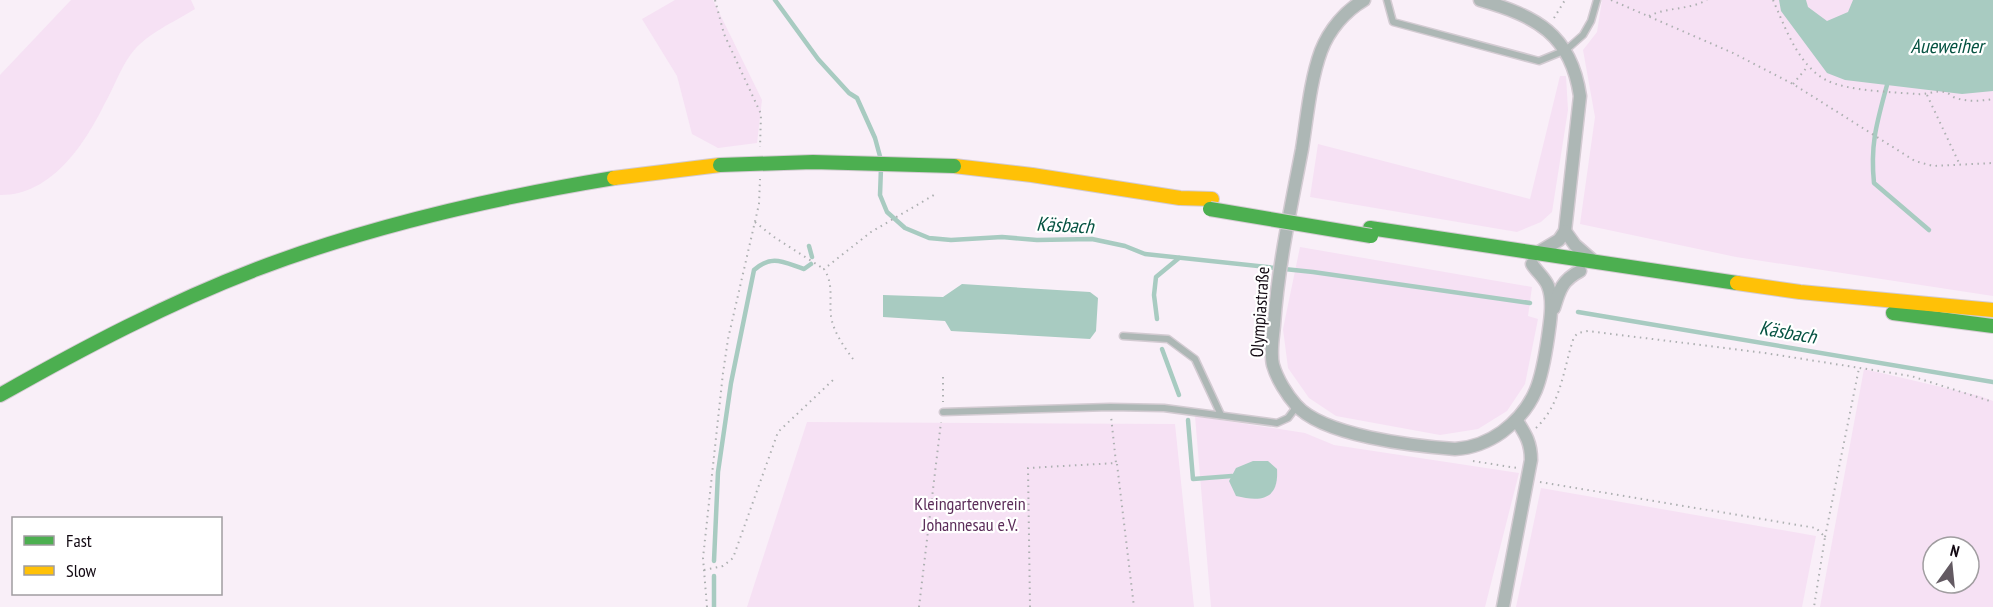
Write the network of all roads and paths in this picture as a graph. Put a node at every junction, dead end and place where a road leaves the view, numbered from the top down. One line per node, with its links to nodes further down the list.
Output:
1 (715, 0): 17 (path)
2 (1364, 0): 38 (street, Olympiastraße)
3 (1387, 0): 12 (lane)
4 (1480, 0): 12 (street)
5 (1565, 0): 11 (path)
6 (1597, 0): 12 (lane)
7 (1611, 0): 10 (path)
8 (1707, 0): 10 (path)
9 (1773, 0): 13 (path)
10 (1649, 16): 14 (path)
11 (1553, 20)
12 (1566, 50): 23 (street)
13 (1808, 66): 14 (path); 15 (path)
14 (1793, 84): 19 (path)
15 (1926, 95): 16 (path); 19 (path)
16 (1993, 99)
17 (760, 147)
18 (1993, 163): 19 (path)
19 (1960, 165)
20 (760, 170): 22 (path)
21 (934, 195): 26 (path)
22 (755, 222): 26 (path); 48 (path)
23 (1565, 231): 24 (street); 25 (street)
24 (1533, 259): 25 (main road); 27 (main road); 29 (street, Olympiastraße); 36 (main road, bridge)
25 (1594, 262): 28 (main road)
26 (824, 269): 32 (path)
27 (1580, 271): 29 (street, Olympiastraße); 30 (main road)
28 (1993, 310)
29 (1550, 321): 42 (street, Olympiastraße)
30 (1993, 326)
31 (1123, 336): 41 (lane)
32 (852, 359)
33 (1859, 368): 37 (path); 43 (path); 47 (path)
34 (943, 377): 40 (path)
35 (833, 380): 48 (path)
36 (0, 395)
37 (1993, 402)
38 (1297, 406): 41 (lane); 42 (street, Olympiastraße)
39 (1110, 407): 40 (lane); 41 (lane); 45 (path)
40 (943, 412): 50 (path)
41 (1221, 415)
42 (1517, 421): 43 (street)
43 (1527, 436): 46 (street)
44 (1467, 460): 46 (path)
45 (1116, 463): 51 (path); 52 (path)
46 (1529, 475): 47 (path); 53 (street)
47 (1825, 537): 54 (path)
48 (704, 570): 49 (path)
49 (707, 607)
50 (919, 607)
51 (1030, 607)
52 (1134, 607)
53 (1503, 607)
54 (1814, 607)

